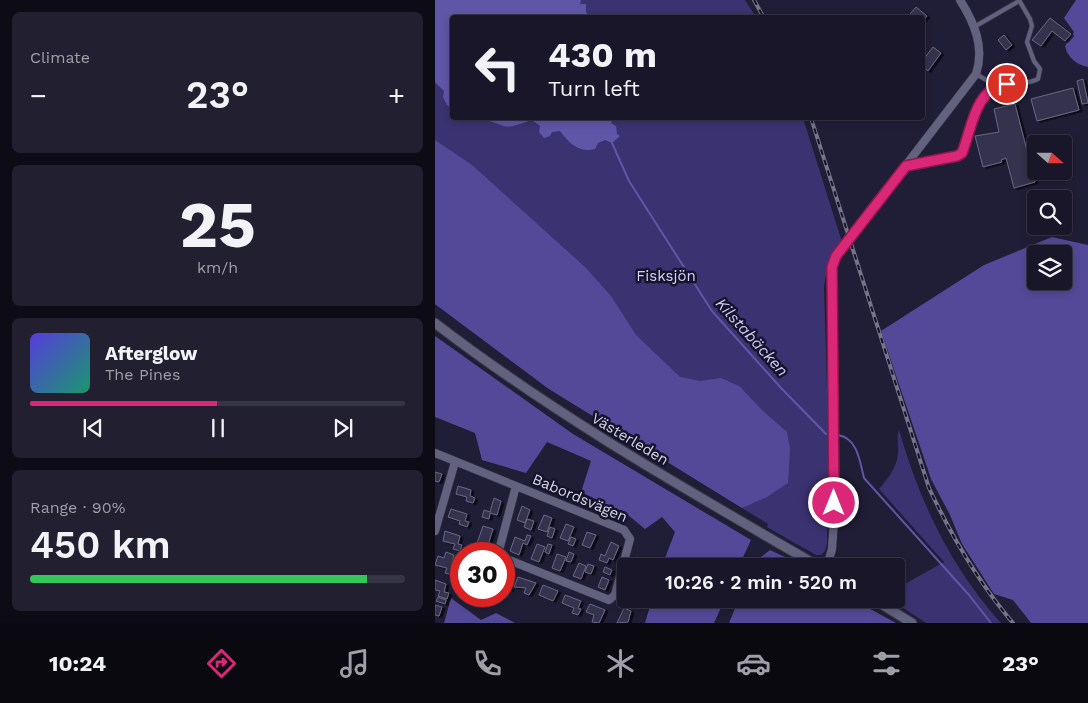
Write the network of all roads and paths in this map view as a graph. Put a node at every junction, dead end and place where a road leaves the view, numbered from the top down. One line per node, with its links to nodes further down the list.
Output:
1 (959, 0): 3 (street)
2 (1019, 0): 3 (lane); 5 (lane)
3 (975, 27): 4 (street)
4 (975, 74): 5 (lane); 6 (street)
5 (995, 85): 6 (lane)
6 (906, 166): 14 (street)
7 (435, 324): 13 (street, Västerleden)
8 (435, 454): 9 (street, Babordsvägen)
9 (455, 462): 10 (street, Babordsvägen); 11 (street)
10 (516, 486): 12 (street, Babordsvägen); 15 (street, Babordsvägen)
11 (435, 531)
12 (501, 542)
13 (804, 558)
14 (829, 558)
15 (515, 562)
16 (888, 608): 17 (street)
17 (912, 623)

